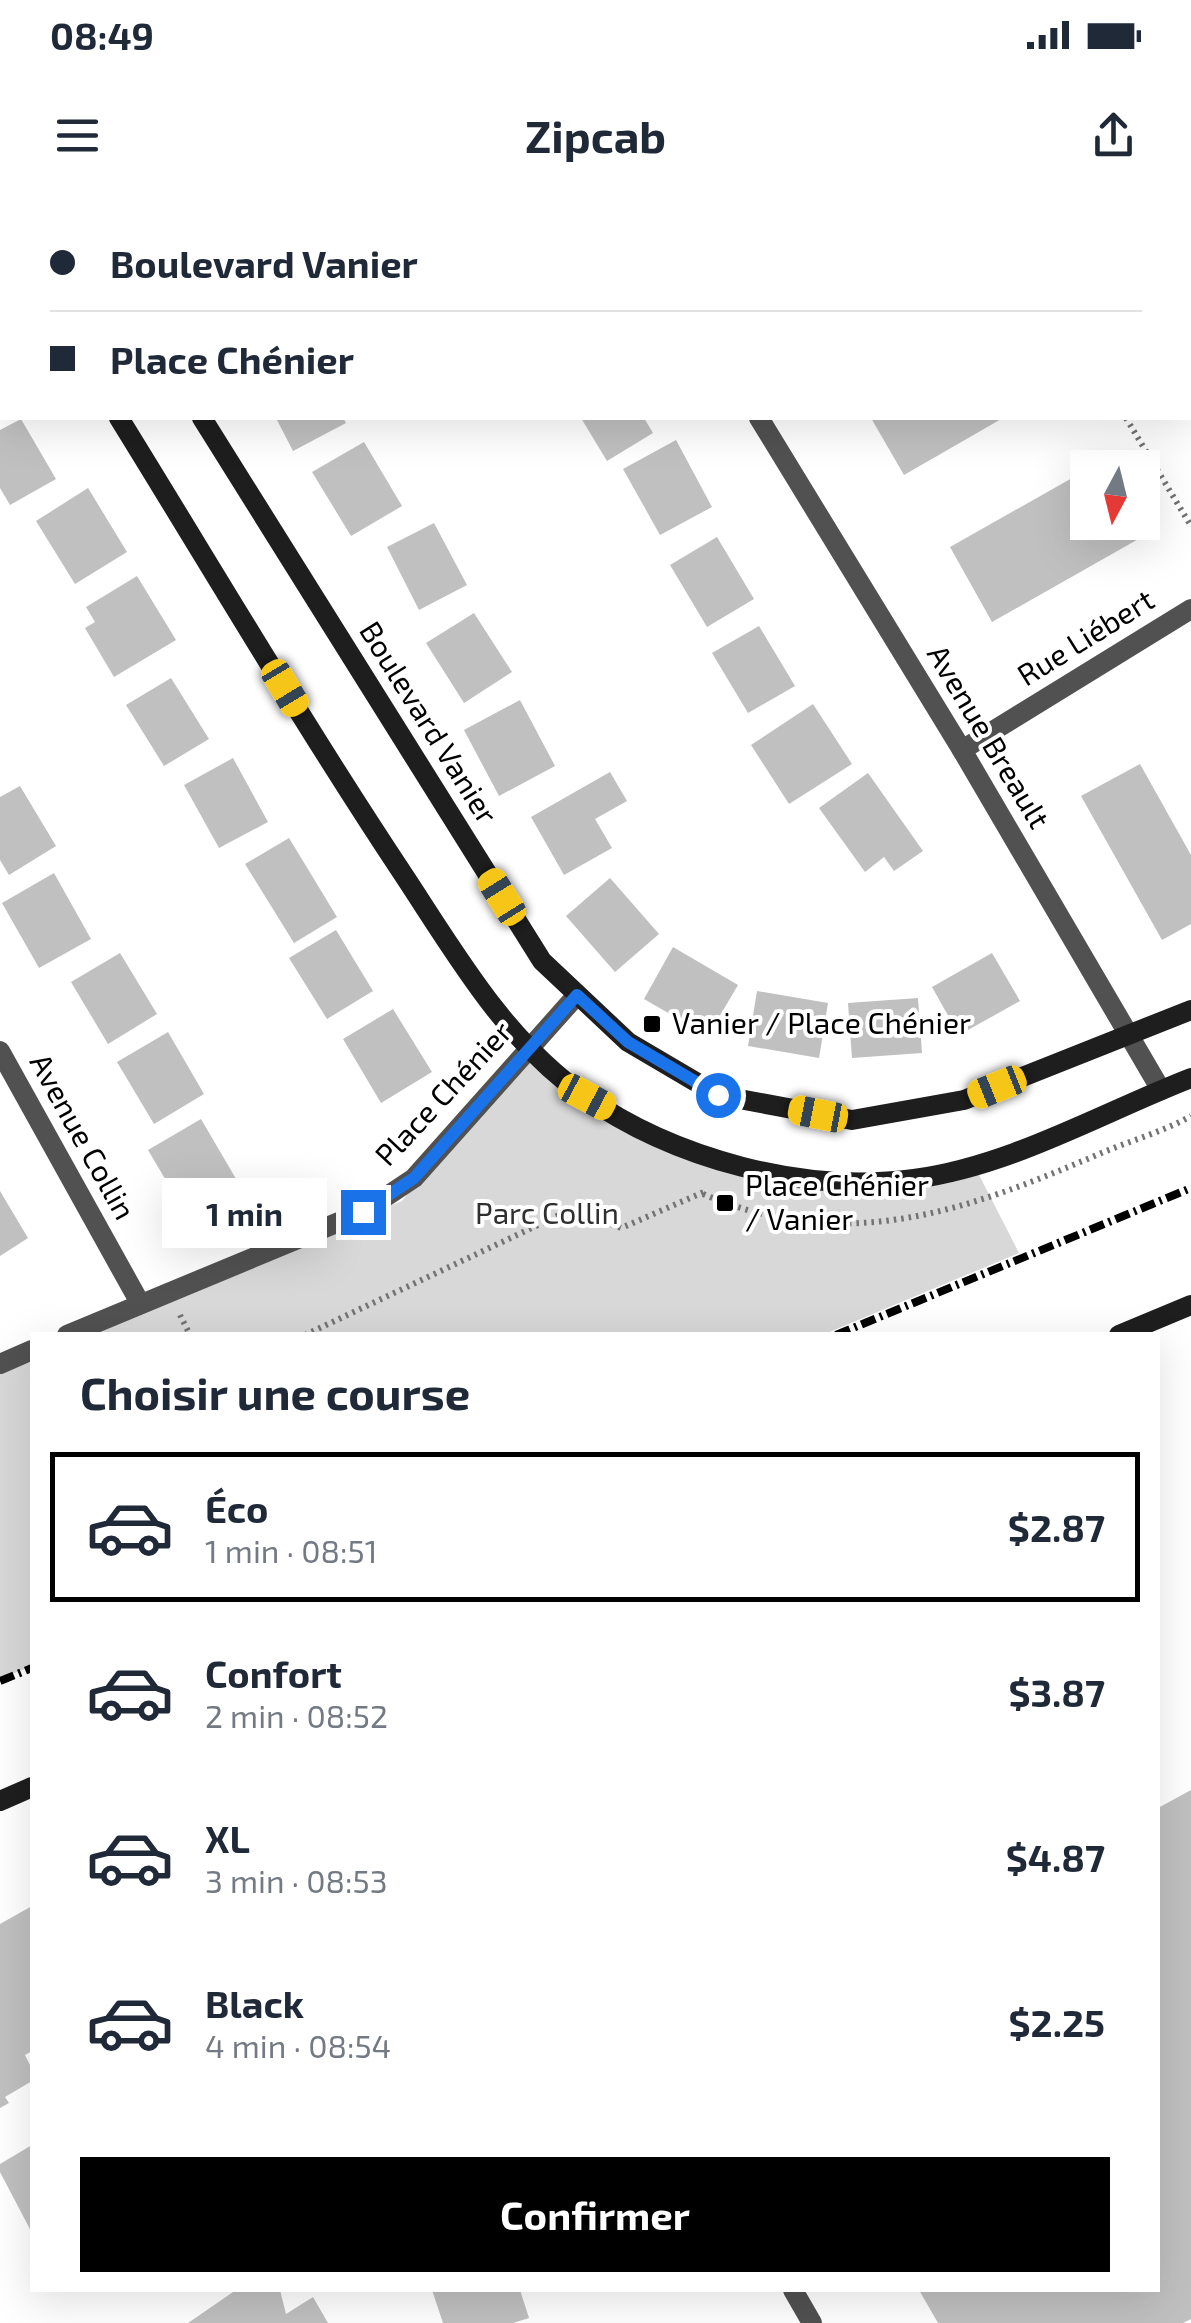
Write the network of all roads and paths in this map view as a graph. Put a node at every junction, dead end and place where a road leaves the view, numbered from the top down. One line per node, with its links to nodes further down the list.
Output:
1 (120, 420): 11 (street)
2 (203, 420): 8 (street, Boulevard Vanier)
3 (760, 420): 7 (street, Avenue Breault)
4 (1127, 420): 5 (path)
5 (1191, 526)
6 (1191, 608): 7 (street, Rue Liébert)
7 (962, 750): 10 (street, Avenue Breault)
8 (577, 995): 10 (street, Boulevard Vanier); 11 (street, Place Chénier)
9 (1191, 1010): 10 (street, Boulevard Vanier)
10 (1130, 1035): 14 (street, Avenue Breault)
11 (528, 1048): 17 (street); 18 (street, Place Chénier)
12 (0, 1052): 18 (street, Avenue Collin)
13 (1191, 1078): 14 (street)
14 (1161, 1090): 17 (street)
15 (1185, 1120): 16 (path)
16 (1191, 1128)
17 (739, 1166): 21 (path)
18 (140, 1303): 20 (street, Place Chénier)
19 (1191, 1305): 22 (street)
20 (73, 1332)
21 (311, 1332)
22 (1126, 1332)
23 (30, 1351): 24 (street)
24 (0, 1364)
25 (30, 1789): 26 (street)
26 (0, 1801)
27 (793, 2292): 28 (street)
28 (812, 2323)

